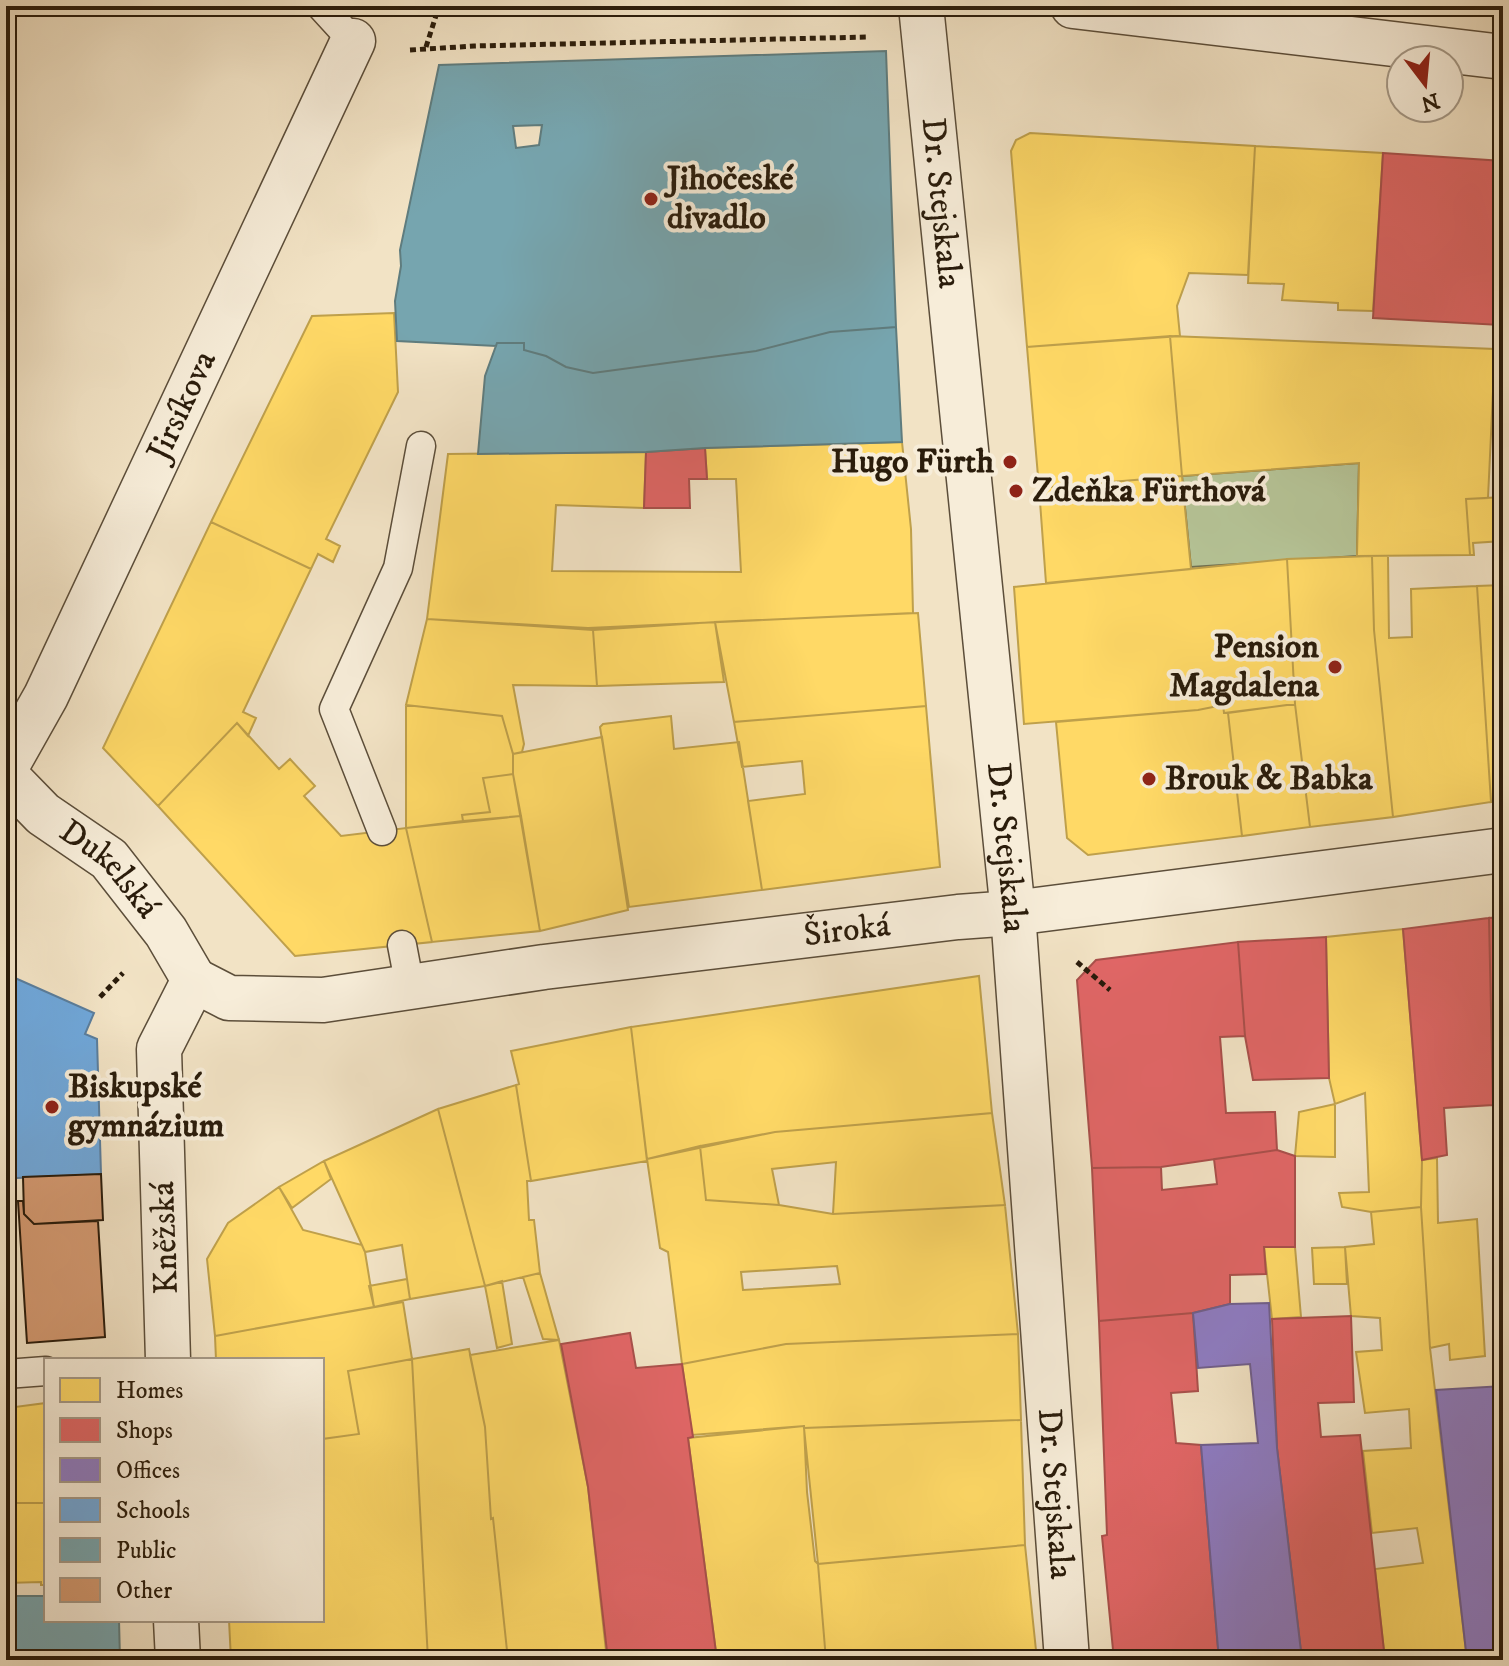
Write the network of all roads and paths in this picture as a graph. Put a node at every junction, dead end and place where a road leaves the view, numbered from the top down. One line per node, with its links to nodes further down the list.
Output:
1 (321, 6): 6 (lane)
2 (439, 6): 5 (path)
3 (1073, 6): 7 (street)
4 (922, 21): 13 (street, Dr. Stejskala)
5 (879, 37)
6 (353, 41): 9 (street, Jirsíkova)
7 (1503, 57)
8 (421, 446): 11 (lane)
9 (6, 767)
10 (6, 776): 17 (street, Dukelská)
11 (382, 831)
12 (1503, 850): 13 (street, Široká)
13 (1013, 913): 18 (street, Široká); 26 (street, Dr. Stejskala)
14 (402, 945): 18 (lane)
15 (128, 968): 20 (path)
16 (1087, 970): 19 (path)
17 (194, 980): 18 (street, Široká); 21 (street, Kněžská)
18 (410, 987)
19 (1110, 990)
20 (100, 997)
21 (168, 1358)
22 (44, 1371): 23 (lane)
23 (6, 1374)
24 (176, 1622): 25 (street)
25 (178, 1660)
26 (1067, 1660)

